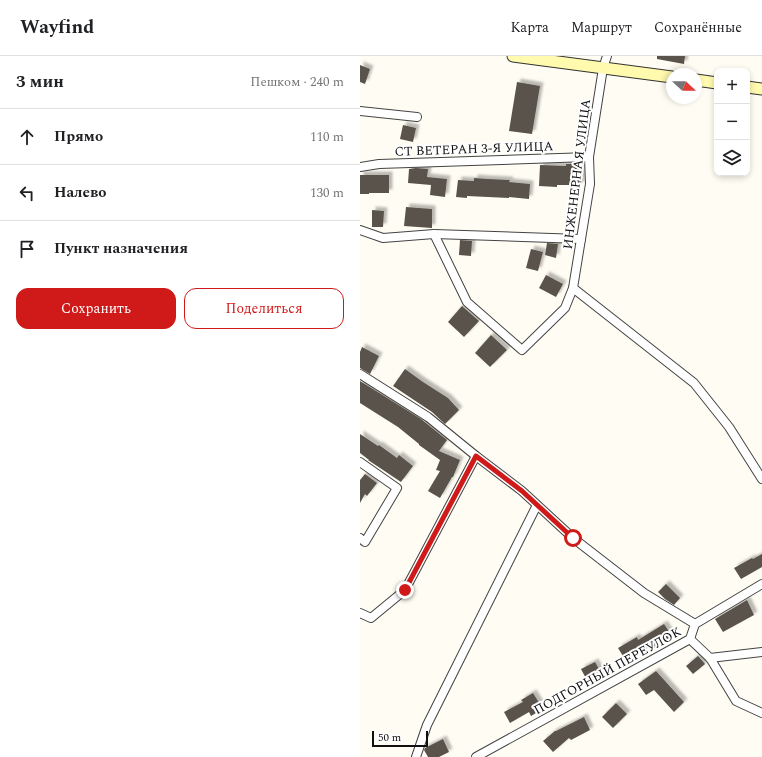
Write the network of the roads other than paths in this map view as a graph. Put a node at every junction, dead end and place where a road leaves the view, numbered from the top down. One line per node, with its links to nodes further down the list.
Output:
1 (521, 56): 3 (main road)
2 (607, 56): 3 (street, ИНЖЕНЕРНАЯ УЛИЦА)
3 (603, 68): 4 (main road); 11 (street, ИНЖЕНЕРНАЯ УЛИЦА)
4 (666, 76)
5 (702, 81): 6 (main road)
6 (714, 83)
7 (750, 87): 8 (main road)
8 (762, 89)
9 (360, 111): 10 (street)
10 (417, 118)
11 (589, 157): 12 (street, СТ ВЕТЕРАН 3-Я УЛИЦА); 15 (street, ИНЖЕНЕРНАЯ УЛИЦА)
12 (360, 167)
13 (360, 230): 14 (street)
14 (434, 234): 15 (street); 16 (street)
15 (581, 239): 16 (street, ИНЖЕНЕРНАЯ УЛИЦА)
16 (573, 288): 20 (street)
17 (360, 374): 18 (street)
18 (476, 456): 21 (street); 24 (street)
19 (360, 462): 22 (street)
20 (762, 479)
21 (538, 505): 25 (street); 30 (street)
22 (363, 540)
23 (762, 584): 25 (street, ПОДГОРНЫЙ ПЕРЕУЛОК)
24 (360, 614)
25 (695, 624): 26 (street, ПОДГОРНЫЙ ПЕРЕУЛОК)
26 (690, 639): 28 (street); 31 (street, ПОДГОРНЫЙ ПЕРЕУЛОК)
27 (762, 652): 28 (street)
28 (710, 658): 29 (street)
29 (762, 713)
30 (416, 757)
31 (476, 757)

